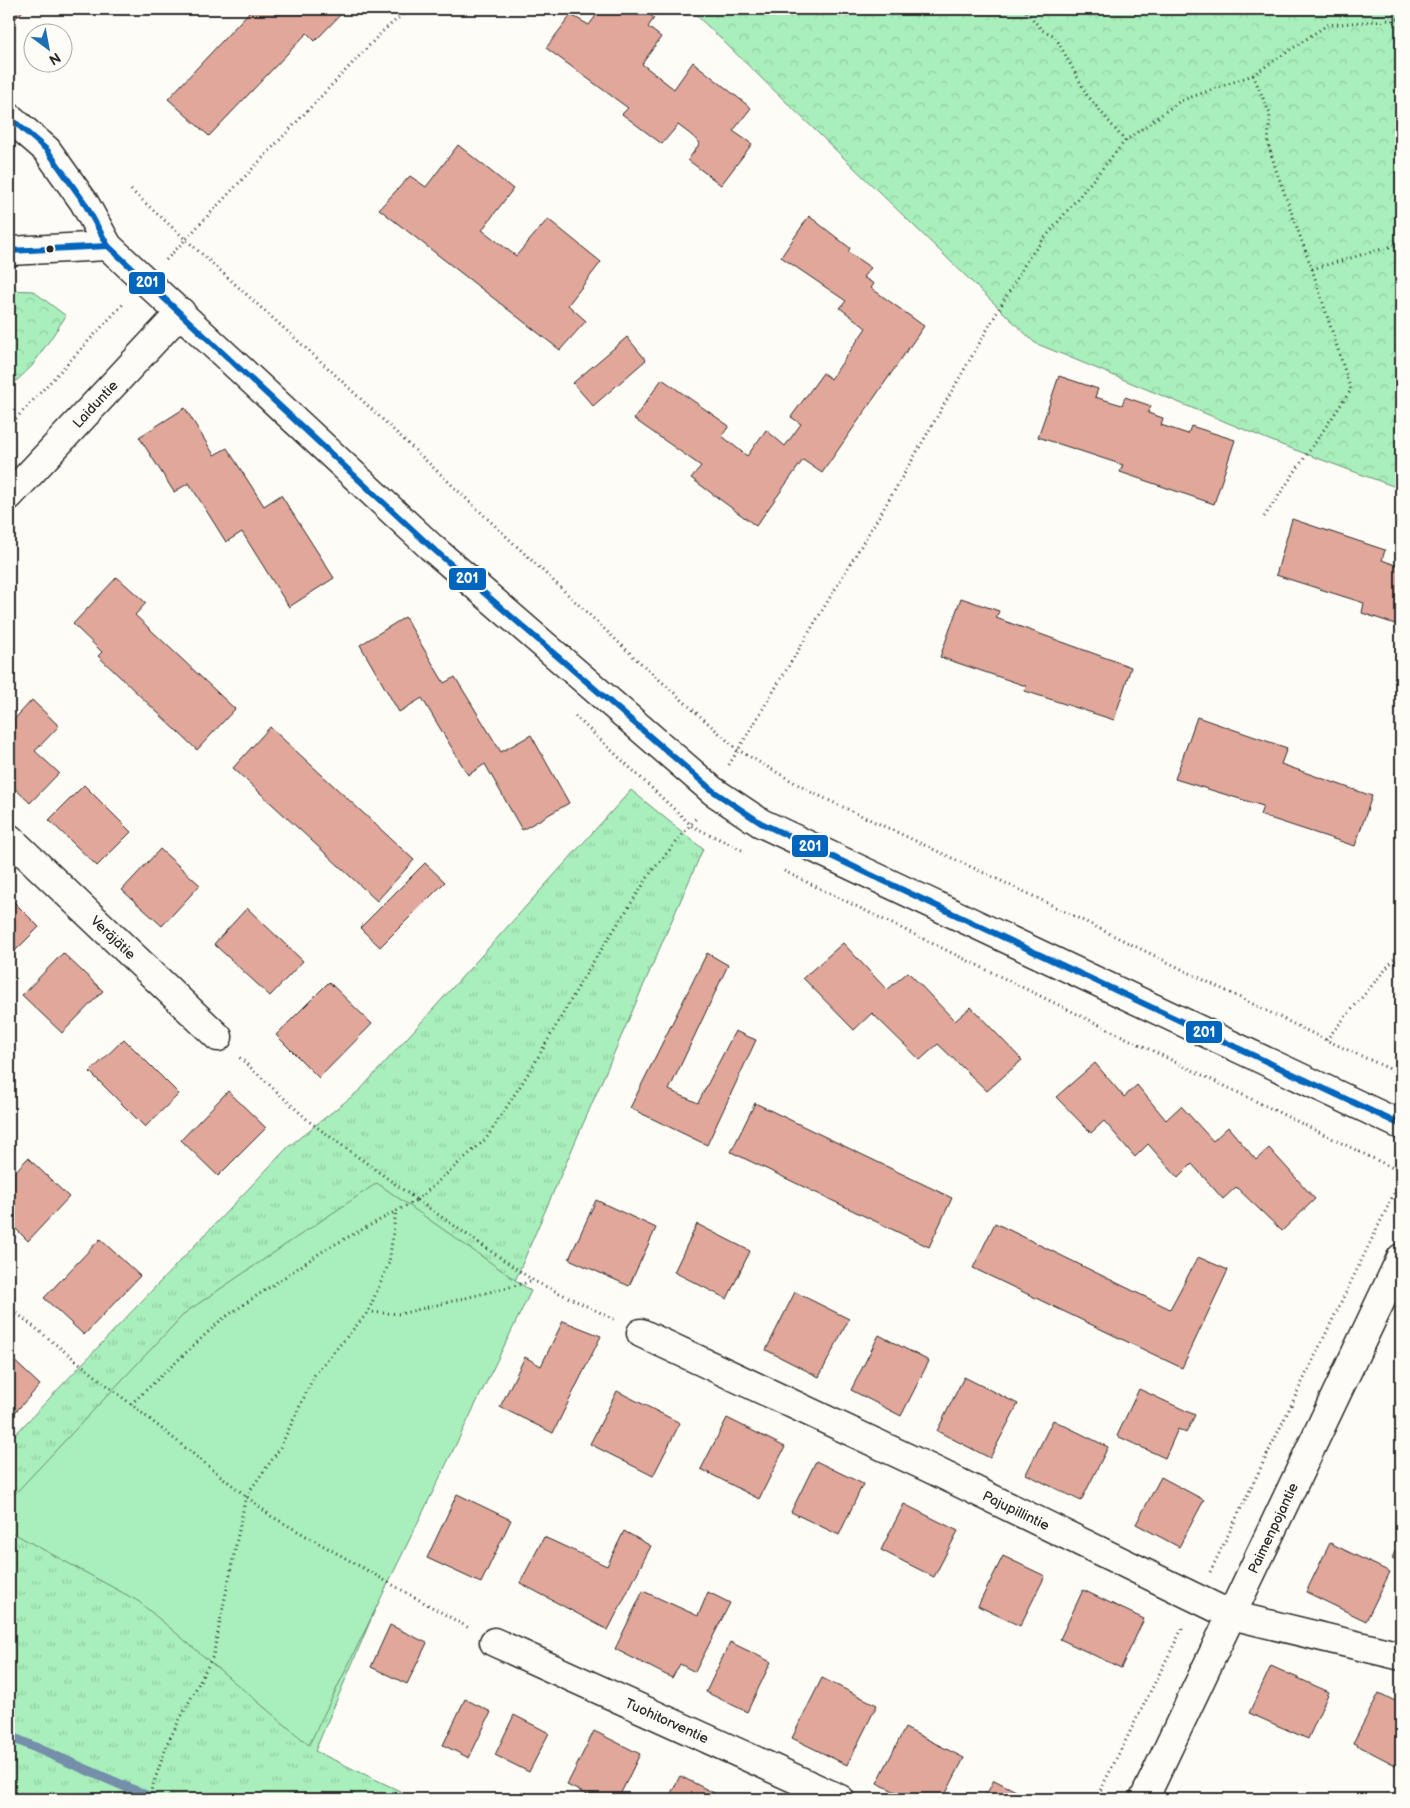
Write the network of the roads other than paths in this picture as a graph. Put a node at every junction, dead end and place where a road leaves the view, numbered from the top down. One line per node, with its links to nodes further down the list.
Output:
1 (9, 117): 2 (street)
2 (108, 246): 3 (street); 4 (street)
3 (9, 251)
4 (181, 312): 5 (street, Laiduntie); 8 (street)
5 (9, 496)
6 (9, 838): 7 (street, Veräjätie)
7 (218, 1037)
8 (1401, 1125)
9 (1401, 1258): 11 (street, Paimenpojantie)
10 (641, 1333): 11 (street, Pajupillintie)
11 (1231, 1615): 13 (street, Pajupillintie); 15 (street, Paimenpojantie)
12 (494, 1642): 14 (street, Tuohitorventie)
13 (1401, 1656)
14 (840, 1799)
15 (1144, 1799)

